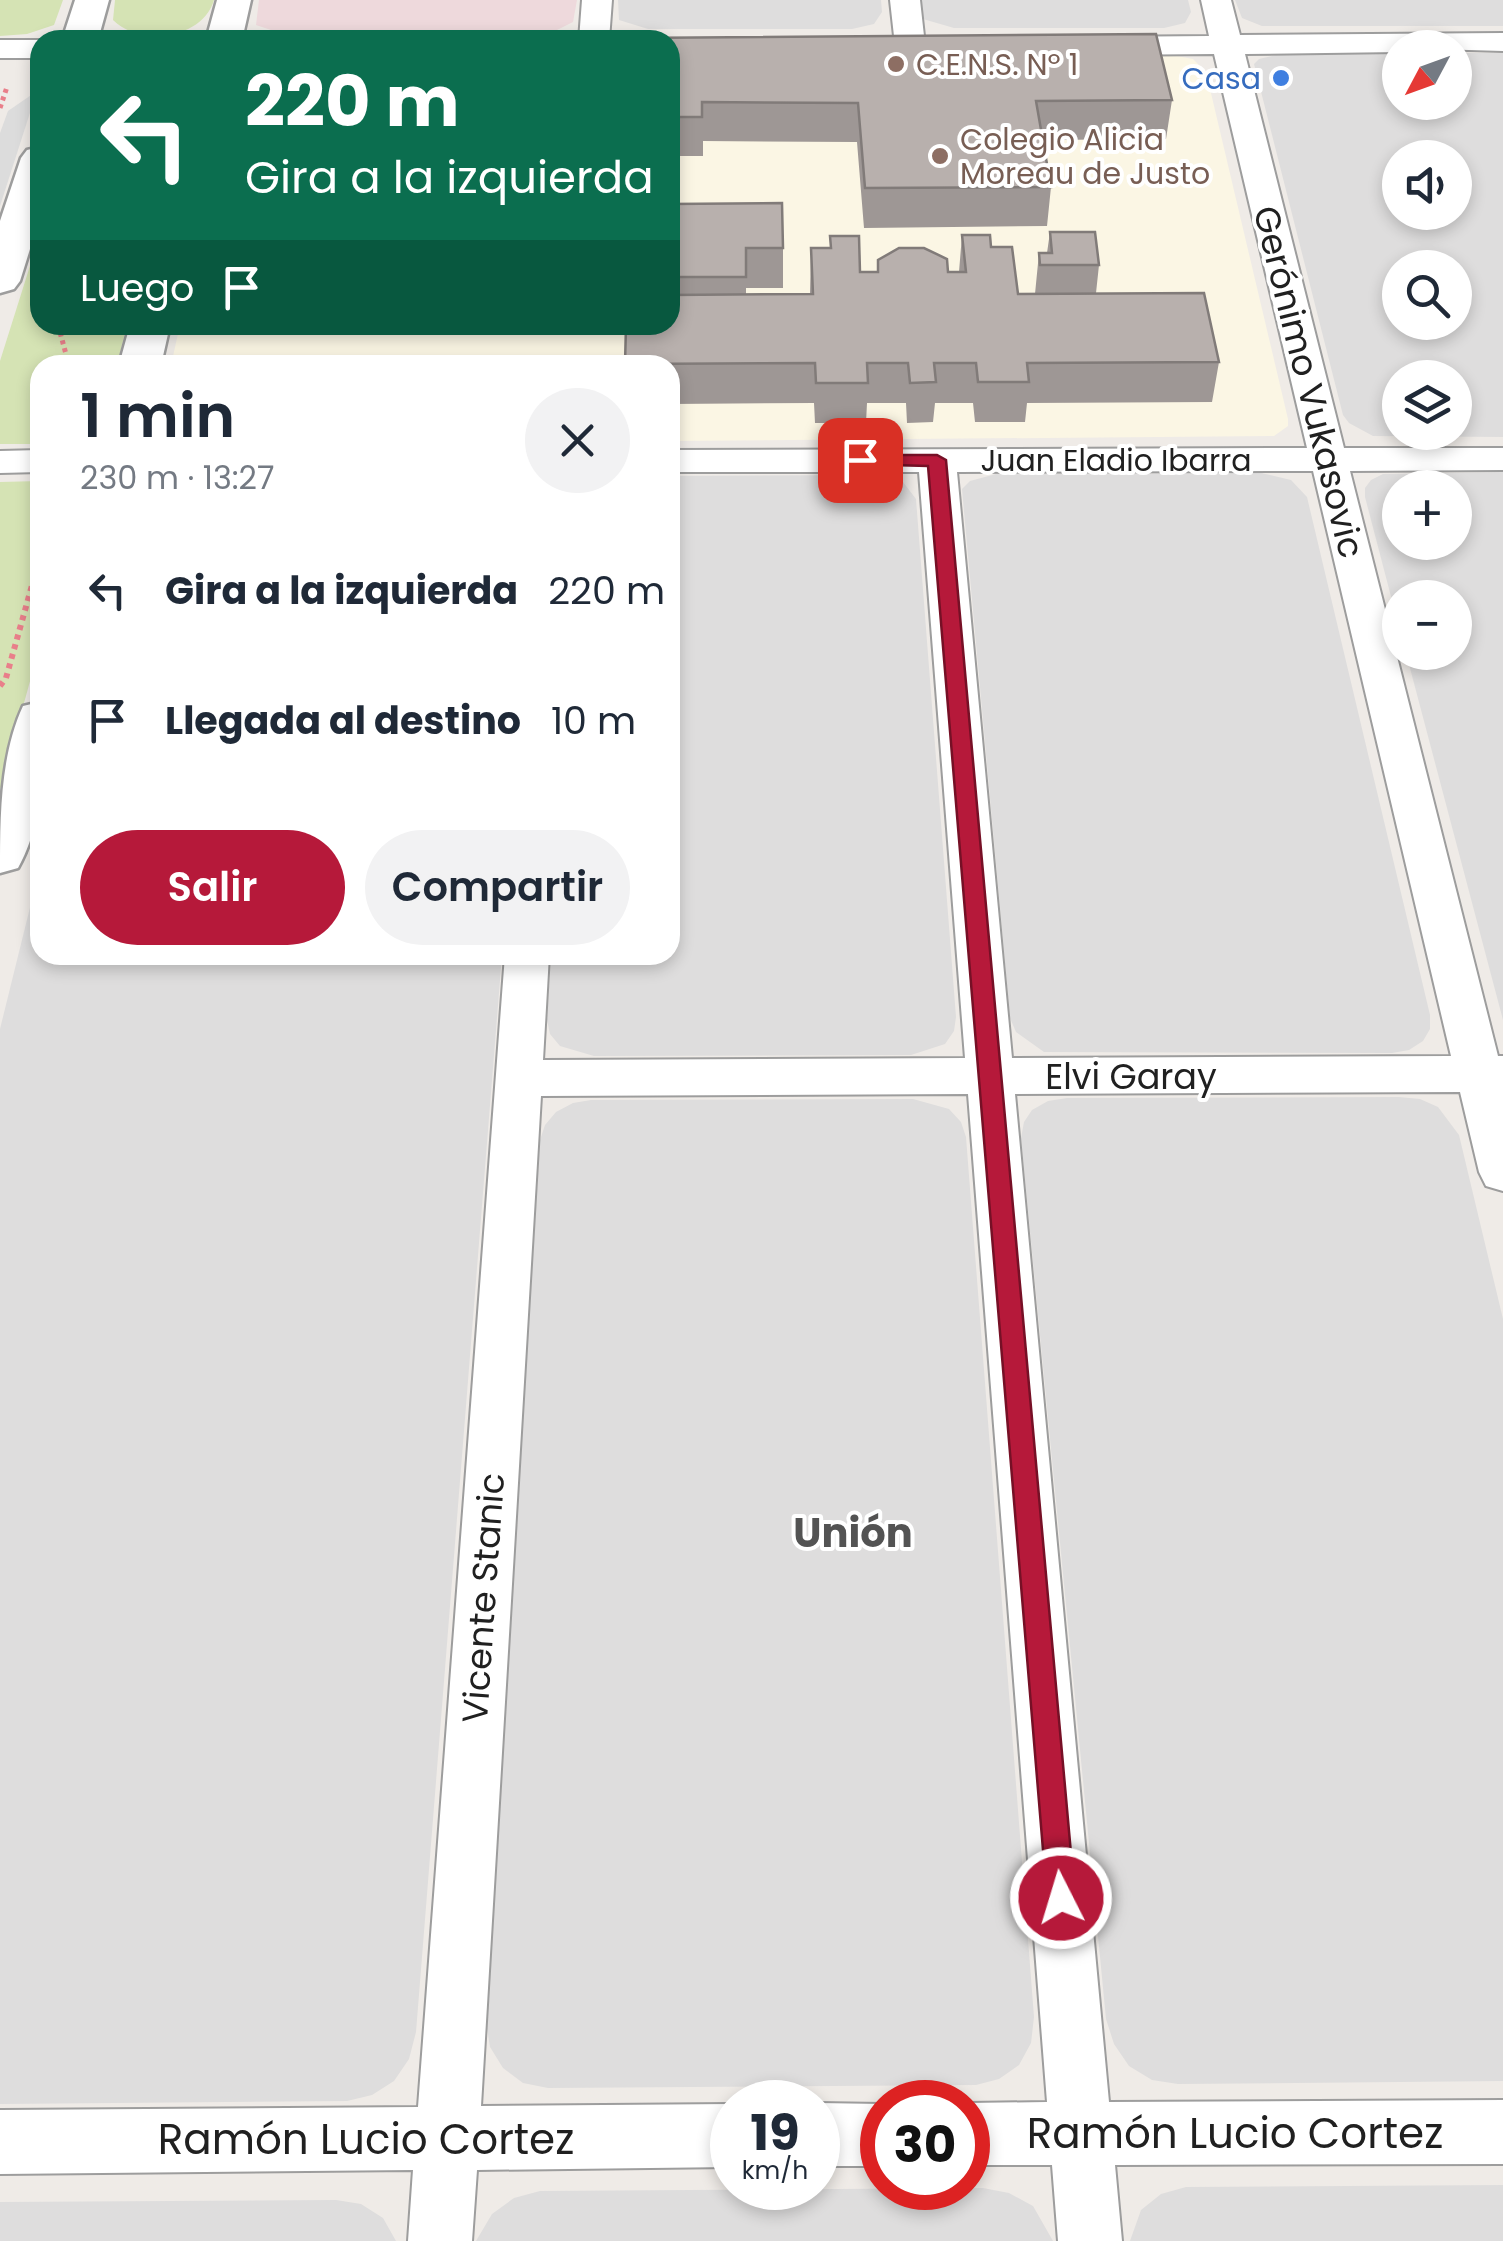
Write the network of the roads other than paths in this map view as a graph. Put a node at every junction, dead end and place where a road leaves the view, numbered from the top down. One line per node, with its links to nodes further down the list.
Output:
1 (92, 0): 6 (street)
2 (234, 0): 7 (street)
3 (596, 0): 8 (street)
4 (905, 0): 11 (street)
5 (1216, 0): 14 (street, Gerónimo Vukasovic)
6 (83, 30)
7 (226, 30)
8 (594, 30)
9 (1503, 42): 14 (street)
10 (870, 45): 11 (street)
11 (910, 45): 12 (street)
12 (950, 45)
13 (1069, 46): 14 (street)
14 (1228, 46): 19 (street, Gerónimo Vukasovic)
15 (0, 48): 16 (street)
16 (30, 48)
17 (30, 189): 18 (street)
18 (0, 281)
19 (1328, 459): 20 (street, Juan Eladio Ibarra); 21 (street, Juan Eladio Ibarra); 28 (street, Gerónimo Vukasovic)
20 (1503, 459)
21 (937, 460): 23 (street, Juan Eladio Ibarra); 29 (street)
22 (30, 461): 24 (street)
23 (680, 461)
24 (0, 462)
25 (30, 752): 26 (street)
26 (0, 855)
27 (526, 965): 30 (street, Vicente Stanic)
28 (1491, 1074): 29 (street, Elvi Garay); 31 (street, Gerónimo Vukasovic)
29 (991, 1077): 30 (street, Elvi Garay); 33 (street)
30 (518, 1078): 36 (street, Vicente Stanic)
31 (1503, 1172)
32 (1503, 2132): 33 (street, Ramón Lucio Cortez)
33 (1081, 2133): 34 (street, Ramón Lucio Cortez); 39 (street)
34 (990, 2134)
35 (710, 2136): 36 (street, Ramón Lucio Cortez)
36 (446, 2138): 37 (street, Ramón Lucio Cortez); 38 (street, Vicente Stanic)
37 (0, 2142)
38 (440, 2241)
39 (1090, 2241)

